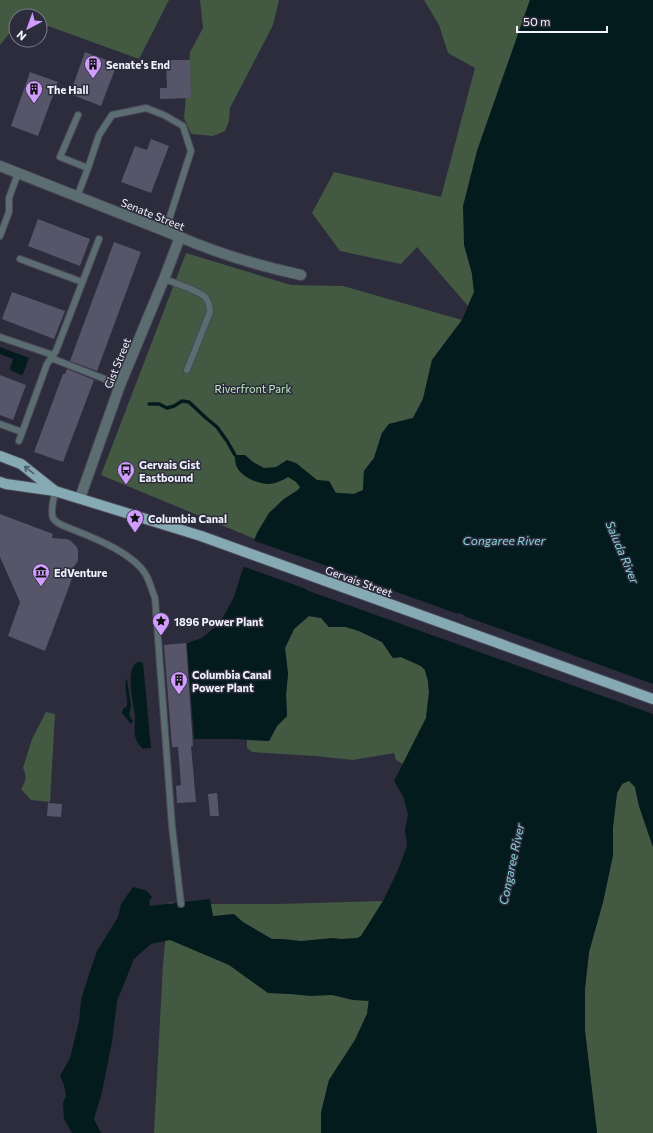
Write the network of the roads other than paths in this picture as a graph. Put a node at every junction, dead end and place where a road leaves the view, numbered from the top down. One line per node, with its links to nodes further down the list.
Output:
1 (78, 115): 3 (lane)
2 (0, 166): 4 (street, Senate Street)
3 (88, 168): 5 (lane); 6 (lane)
4 (18, 173): 5 (street, Senate Street); 7 (lane)
5 (77, 197): 6 (street, Senate Street)
6 (165, 232): 8 (street, Senate Street)
7 (0, 236)
8 (180, 238): 11 (street, Senate Street); 12 (street, Gist Street)
9 (99, 239): 13 (lane)
10 (20, 259): 13 (lane)
11 (301, 275)
12 (164, 280): 16 (lane); 17 (street, Gist Street)
13 (82, 282): 15 (lane)
14 (0, 336): 15 (lane)
15 (52, 357): 17 (lane); 19 (lane)
16 (187, 370)
17 (120, 385): 24 (street, Gist Street)
18 (0, 424): 19 (lane)
19 (22, 432): 20 (lane)
20 (19, 441)
21 (0, 456): 23 (main road, Gervais Street, one-way to 21)
22 (0, 482): 23 (main road, Gervais Street)
23 (55, 490): 24 (main road, Gervais Street); 26 (lane)
24 (80, 498): 25 (main road, Gervais Street)
25 (653, 699)
26 (181, 904)

